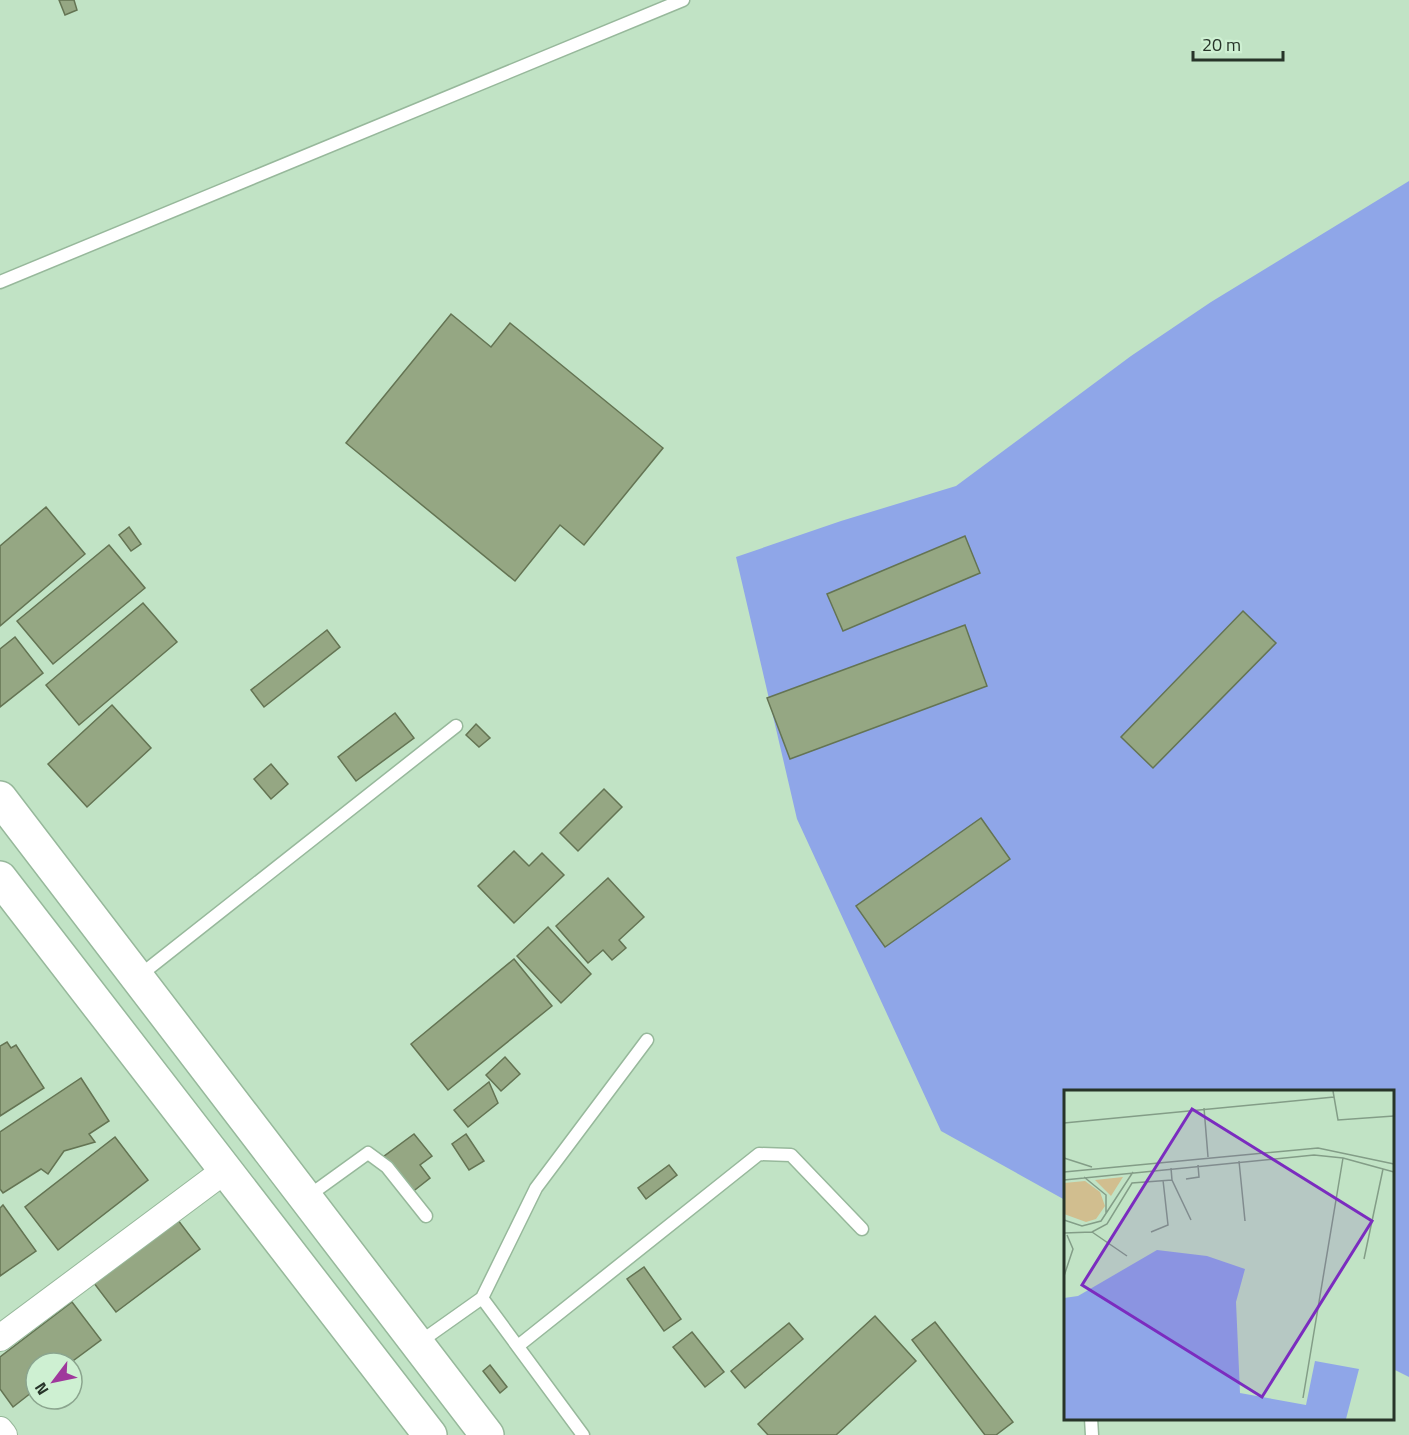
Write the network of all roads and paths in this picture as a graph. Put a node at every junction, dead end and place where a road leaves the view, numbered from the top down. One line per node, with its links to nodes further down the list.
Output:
1 (683, 0): 2 (lane)
2 (0, 282)
3 (456, 726): 6 (lane)
4 (0, 798): 6 (main road)
5 (0, 878): 8 (main road)
6 (137, 979): 9 (main road)
7 (647, 1040): 12 (lane)
8 (224, 1171): 13 (street); 19 (main road)
9 (306, 1198): 10 (lane); 14 (main road)
10 (426, 1216)
11 (862, 1229): 15 (lane)
12 (482, 1298): 14 (lane); 15 (lane)
13 (0, 1338)
14 (416, 1344): 20 (main road)
15 (518, 1346): 21 (lane)
16 (1091, 1420): 22 (lane)
17 (0, 1430): 18 (street)
18 (4, 1435)
19 (430, 1435)
20 (487, 1435)
21 (583, 1435)
22 (1092, 1435)

